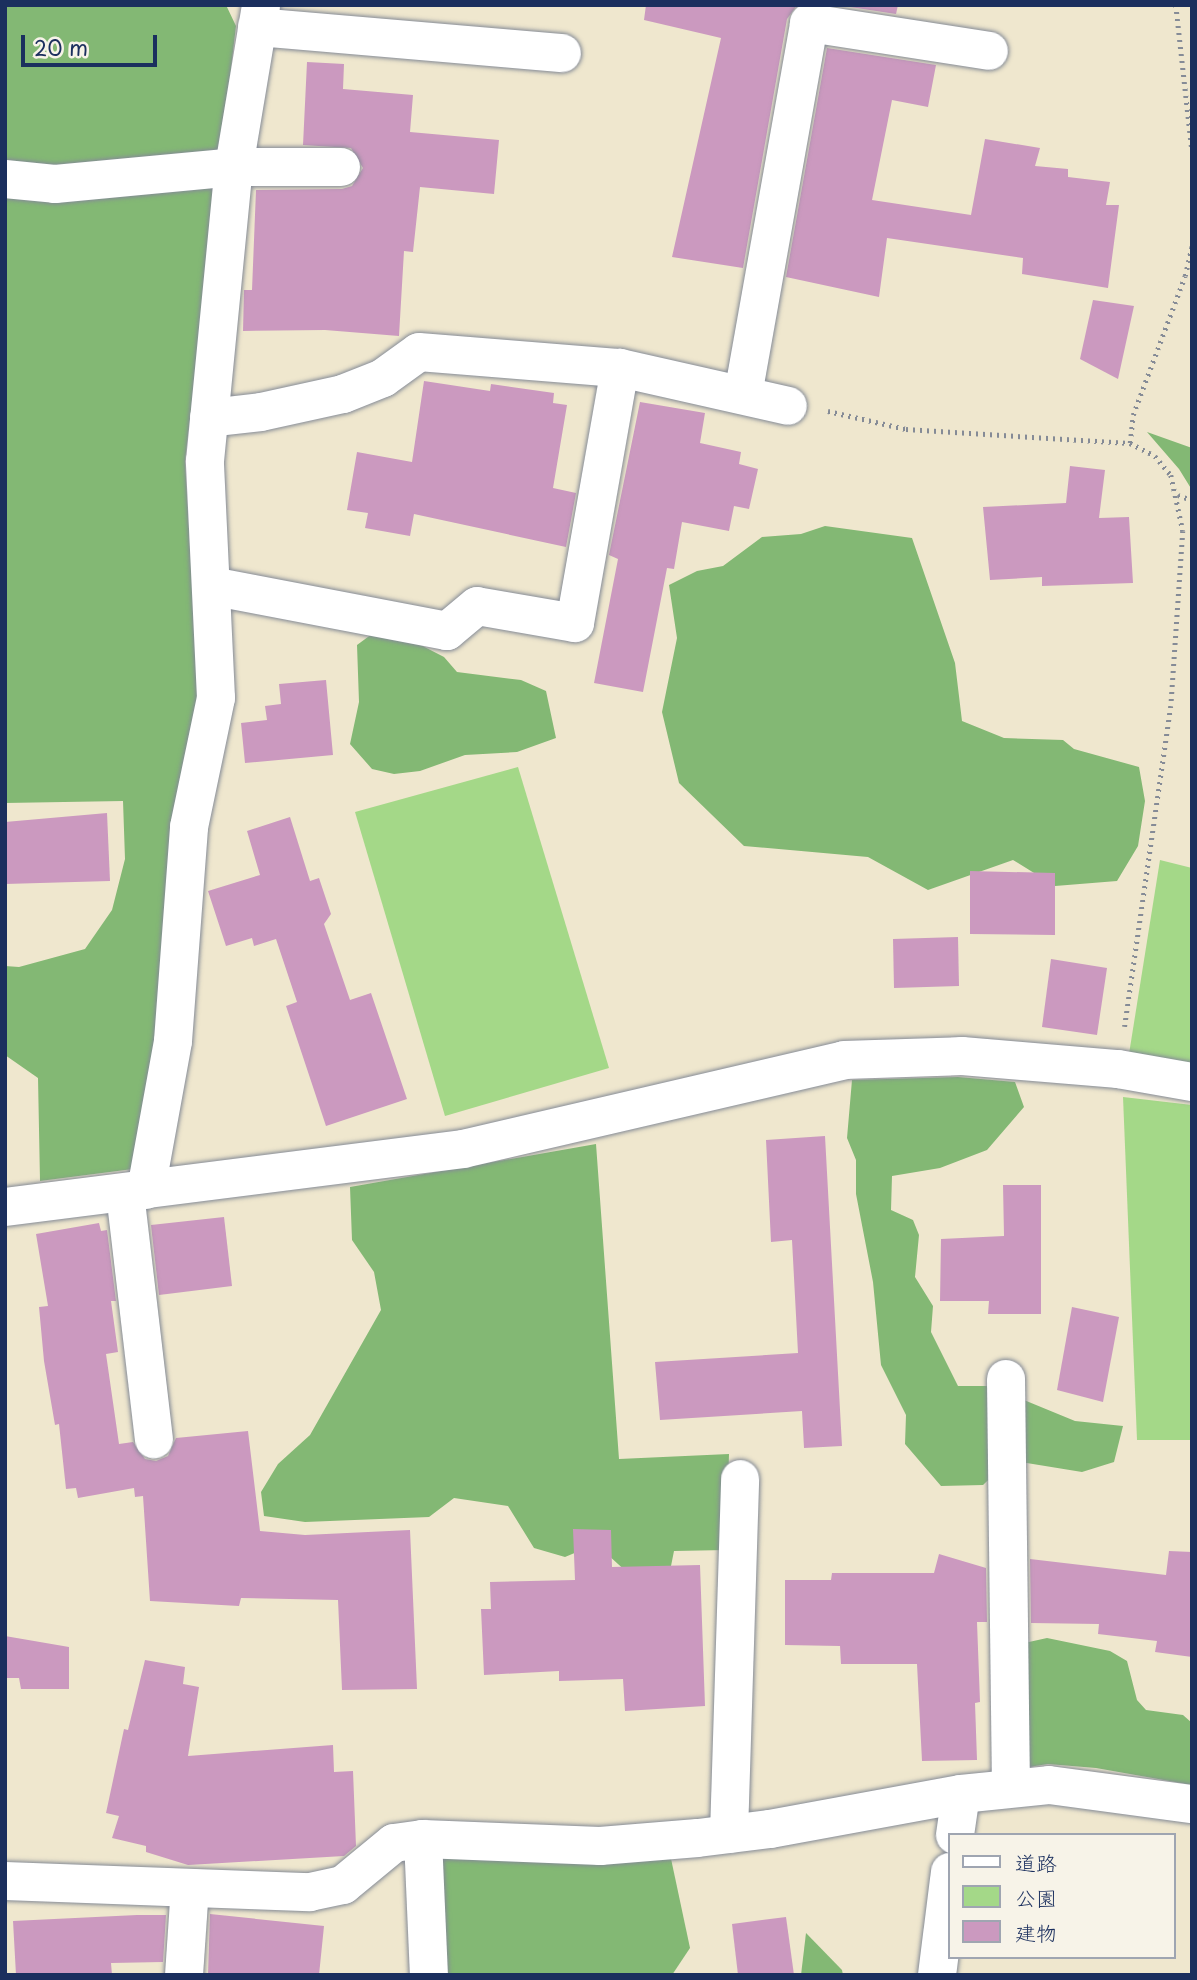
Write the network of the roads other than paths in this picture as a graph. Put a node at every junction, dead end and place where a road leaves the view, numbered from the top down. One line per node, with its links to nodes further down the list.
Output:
1 (259, 16): 3 (street); 4 (street)
2 (989, 51): 8 (street)
3 (562, 53)
4 (234, 167): 5 (street); 6 (street); 10 (street)
5 (341, 167)
6 (5, 179)
7 (620, 368): 8 (street); 10 (street); 11 (street)
8 (743, 395): 9 (street)
9 (788, 406)
10 (209, 418): 11 (street)
11 (211, 586): 13 (street)
12 (1192, 1082): 13 (street)
13 (136, 1192): 14 (street); 16 (street)
14 (5, 1208)
15 (1006, 1379): 18 (street)
16 (154, 1439)
17 (740, 1479): 22 (street)
18 (1011, 1787): 19 (street); 20 (street)
19 (961, 1794): 21 (street); 22 (street)
20 (1192, 1804)
21 (955, 1833)
22 (729, 1834): 23 (street)
23 (423, 1839): 25 (street); 28 (street)
24 (5, 1881): 25 (street)
25 (190, 1888): 27 (street)
26 (948, 1888): 29 (street)
27 (184, 1975)
28 (429, 1975)
29 (937, 1975)

